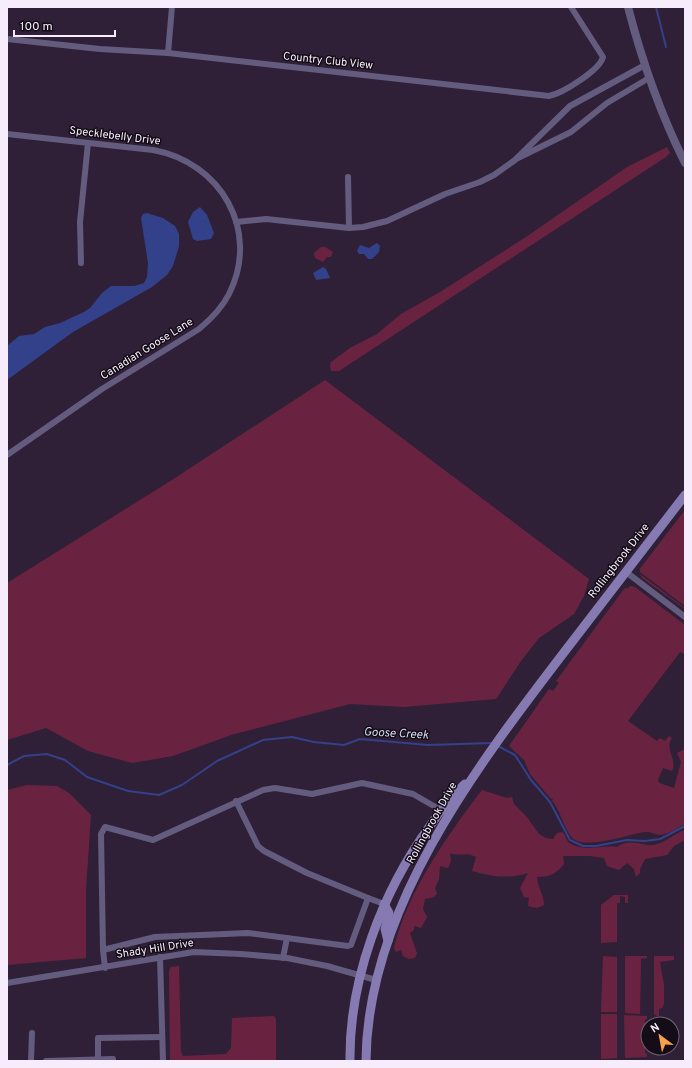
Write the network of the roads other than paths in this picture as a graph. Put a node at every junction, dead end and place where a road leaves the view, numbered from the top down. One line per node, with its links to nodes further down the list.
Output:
1 (172, 7): 5 (street)
2 (571, 7): 5 (street, Country Club View)
3 (628, 7): 6 (street)
4 (7, 39): 5 (street, Country Club View)
5 (168, 53)
6 (645, 65): 7 (street); 10 (street)
7 (649, 78): 10 (street); 11 (street)
8 (7, 134): 9 (street, Specklebelly Drive)
9 (88, 143): 13 (street, Specklebelly Drive); 15 (street)
10 (515, 160): 14 (street)
11 (685, 163)
12 (348, 177): 14 (street)
13 (236, 222): 14 (street); 16 (street, Canadian Goose Lane)
14 (349, 228)
15 (81, 263)
16 (7, 455)
17 (685, 495): 18 (main road, Rollingbrook Drive)
18 (626, 572): 19 (street); 20 (main road, Rollingbrook Drive)
19 (685, 617)
20 (469, 781): 22 (main road, Rollingbrook Drive); 23 (main road, Rollingbrook Drive)
21 (236, 801): 22 (street); 24 (street); 28 (street)
22 (441, 810): 23 (street); 25 (main road, Rollingbrook Drive)
23 (450, 816): 27 (main road, Rollingbrook Drive)
24 (368, 898): 25 (street); 26 (street)
25 (384, 904): 27 (main road); 32 (main road, Rollingbrook Drive)
26 (287, 938): 28 (street); 30 (street)
27 (388, 941): 33 (main road, Rollingbrook Drive)
28 (103, 950): 31 (street)
29 (160, 957): 30 (street, Shady Hill Drive); 31 (street, Shady Hill Drive); 36 (street)
30 (283, 958): 32 (street, Shady Hill Drive)
31 (105, 968): 34 (street, Shady Hill Drive)
32 (361, 976): 33 (street, Shady Hill Drive); 42 (main road, Rollingbrook Drive)
33 (376, 980): 43 (main road, Rollingbrook Drive)
34 (7, 983)
35 (32, 1033): 38 (street)
36 (162, 1036): 37 (street); 41 (street)
37 (98, 1058): 39 (street); 40 (street)
38 (31, 1061)
39 (46, 1061)
40 (113, 1061)
41 (163, 1061)
42 (350, 1061)
43 (366, 1061)

